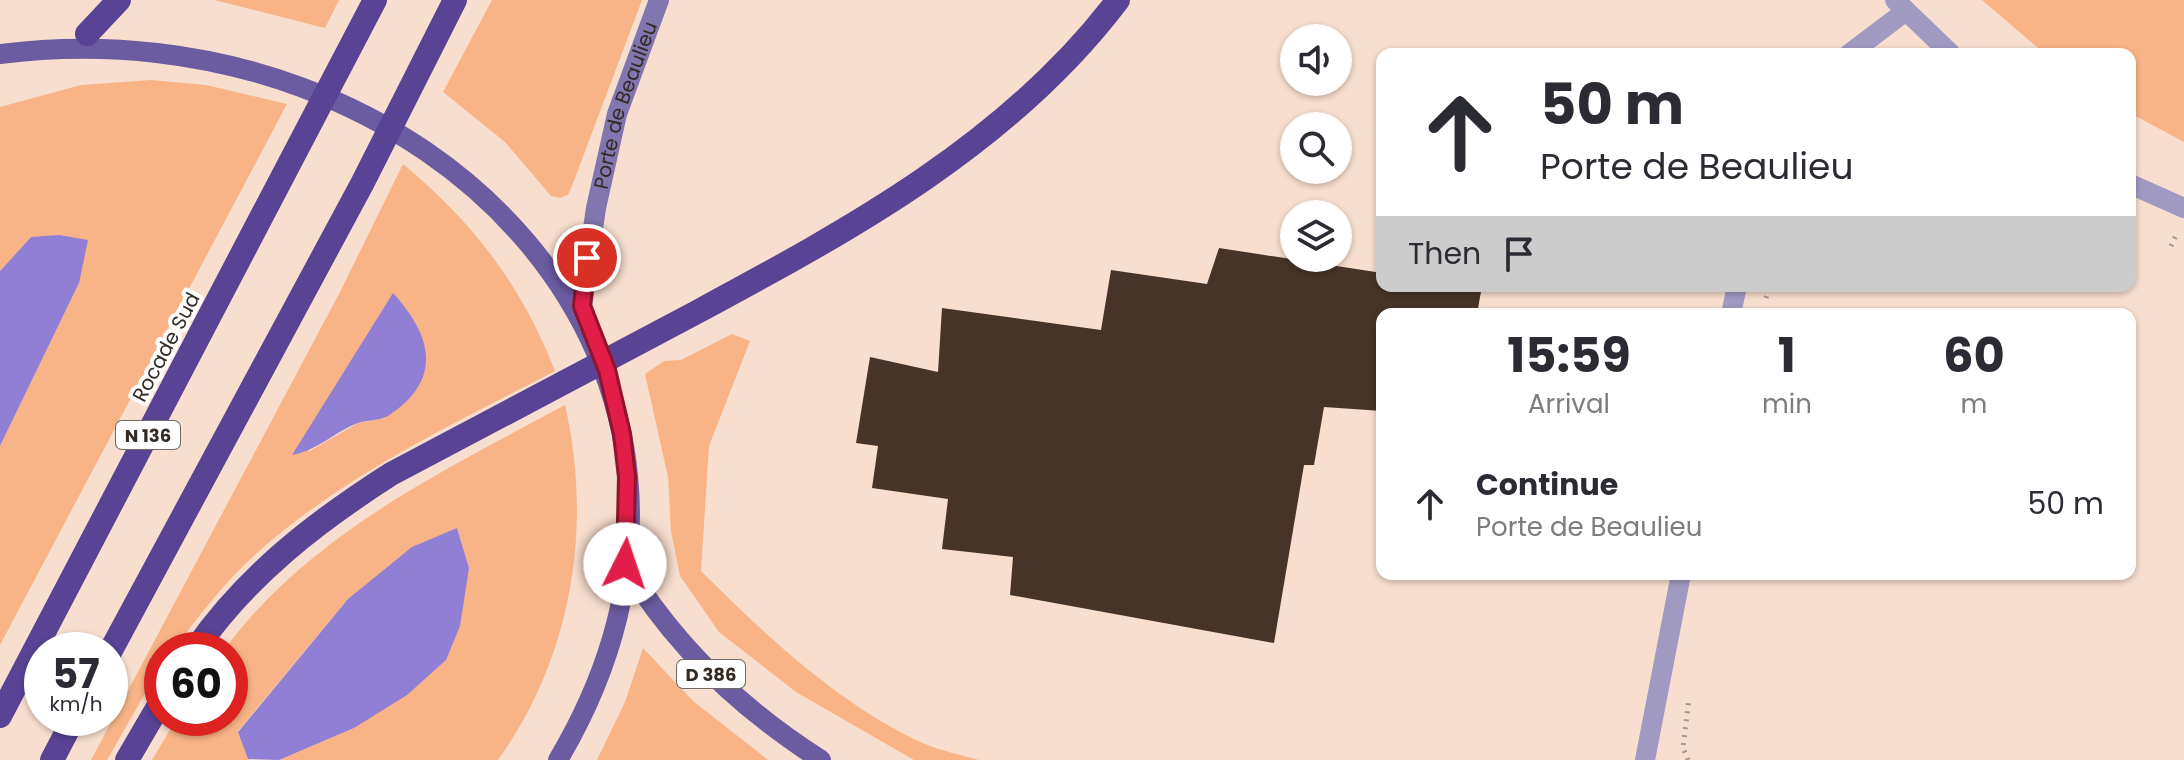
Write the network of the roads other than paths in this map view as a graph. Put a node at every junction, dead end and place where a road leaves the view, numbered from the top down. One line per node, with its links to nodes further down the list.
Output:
1 (119, 0): 8 (highway)
2 (375, 0): 25 (highway, Rocade Sud / N 136)
3 (455, 0): 22 (highway)
4 (659, 0): 19 (main road, Porte de Beaulieu)
5 (1118, 0): 23 (highway)
6 (1900, 6): 9 (street); 10 (street)
7 (118, 32): 8 (main road)
8 (87, 34): 11 (main road)
9 (1855, 48)
10 (1945, 48)
11 (0, 54)
12 (322, 63): 13 (main road)
13 (358, 79)
14 (382, 92): 15 (main road)
15 (416, 113)
16 (2136, 187): 17 (street)
17 (2184, 208)
18 (523, 210): 19 (main road)
19 (582, 306): 20 (main road)
20 (625, 564): 30 (main road); 31 (main road, D 386)
21 (1680, 580): 24 (street)
22 (121, 632)
23 (210, 632)
24 (1654, 713): 32 (street); 33 (street)
25 (0, 716)
26 (144, 731): 29 (highway)
27 (65, 736): 28 (highway)
28 (52, 760)
29 (127, 760)
30 (558, 760)
31 (821, 760)
32 (1645, 760)
33 (1660, 760)

